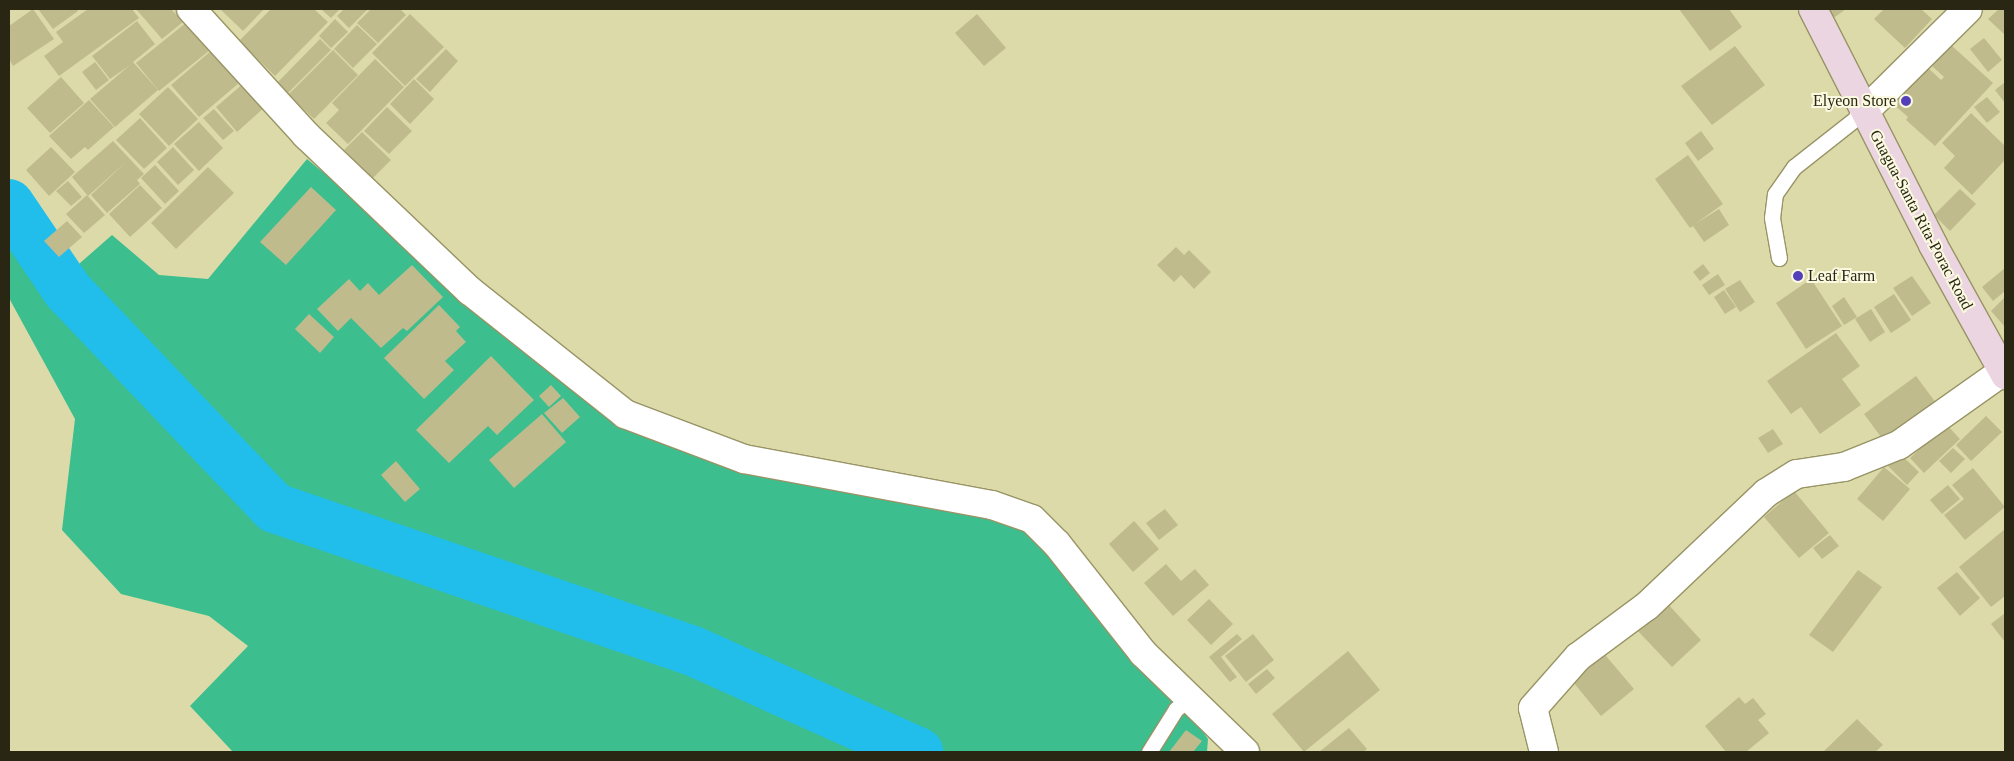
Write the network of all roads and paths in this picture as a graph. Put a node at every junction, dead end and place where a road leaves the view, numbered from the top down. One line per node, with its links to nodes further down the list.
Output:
1 (191, 9): 7 (street)
2 (1813, 9): 4 (main road, Guagua-Santa Rita-Porac Road)
3 (1968, 9): 4 (street)
4 (1864, 112): 5 (lane); 6 (main road, Guagua-Santa Rita-Porac Road)
5 (1779, 258)
6 (2005, 372): 10 (street)
7 (1190, 698): 8 (lane); 9 (street)
8 (1150, 752)
9 (1245, 752)
10 (1544, 752)

